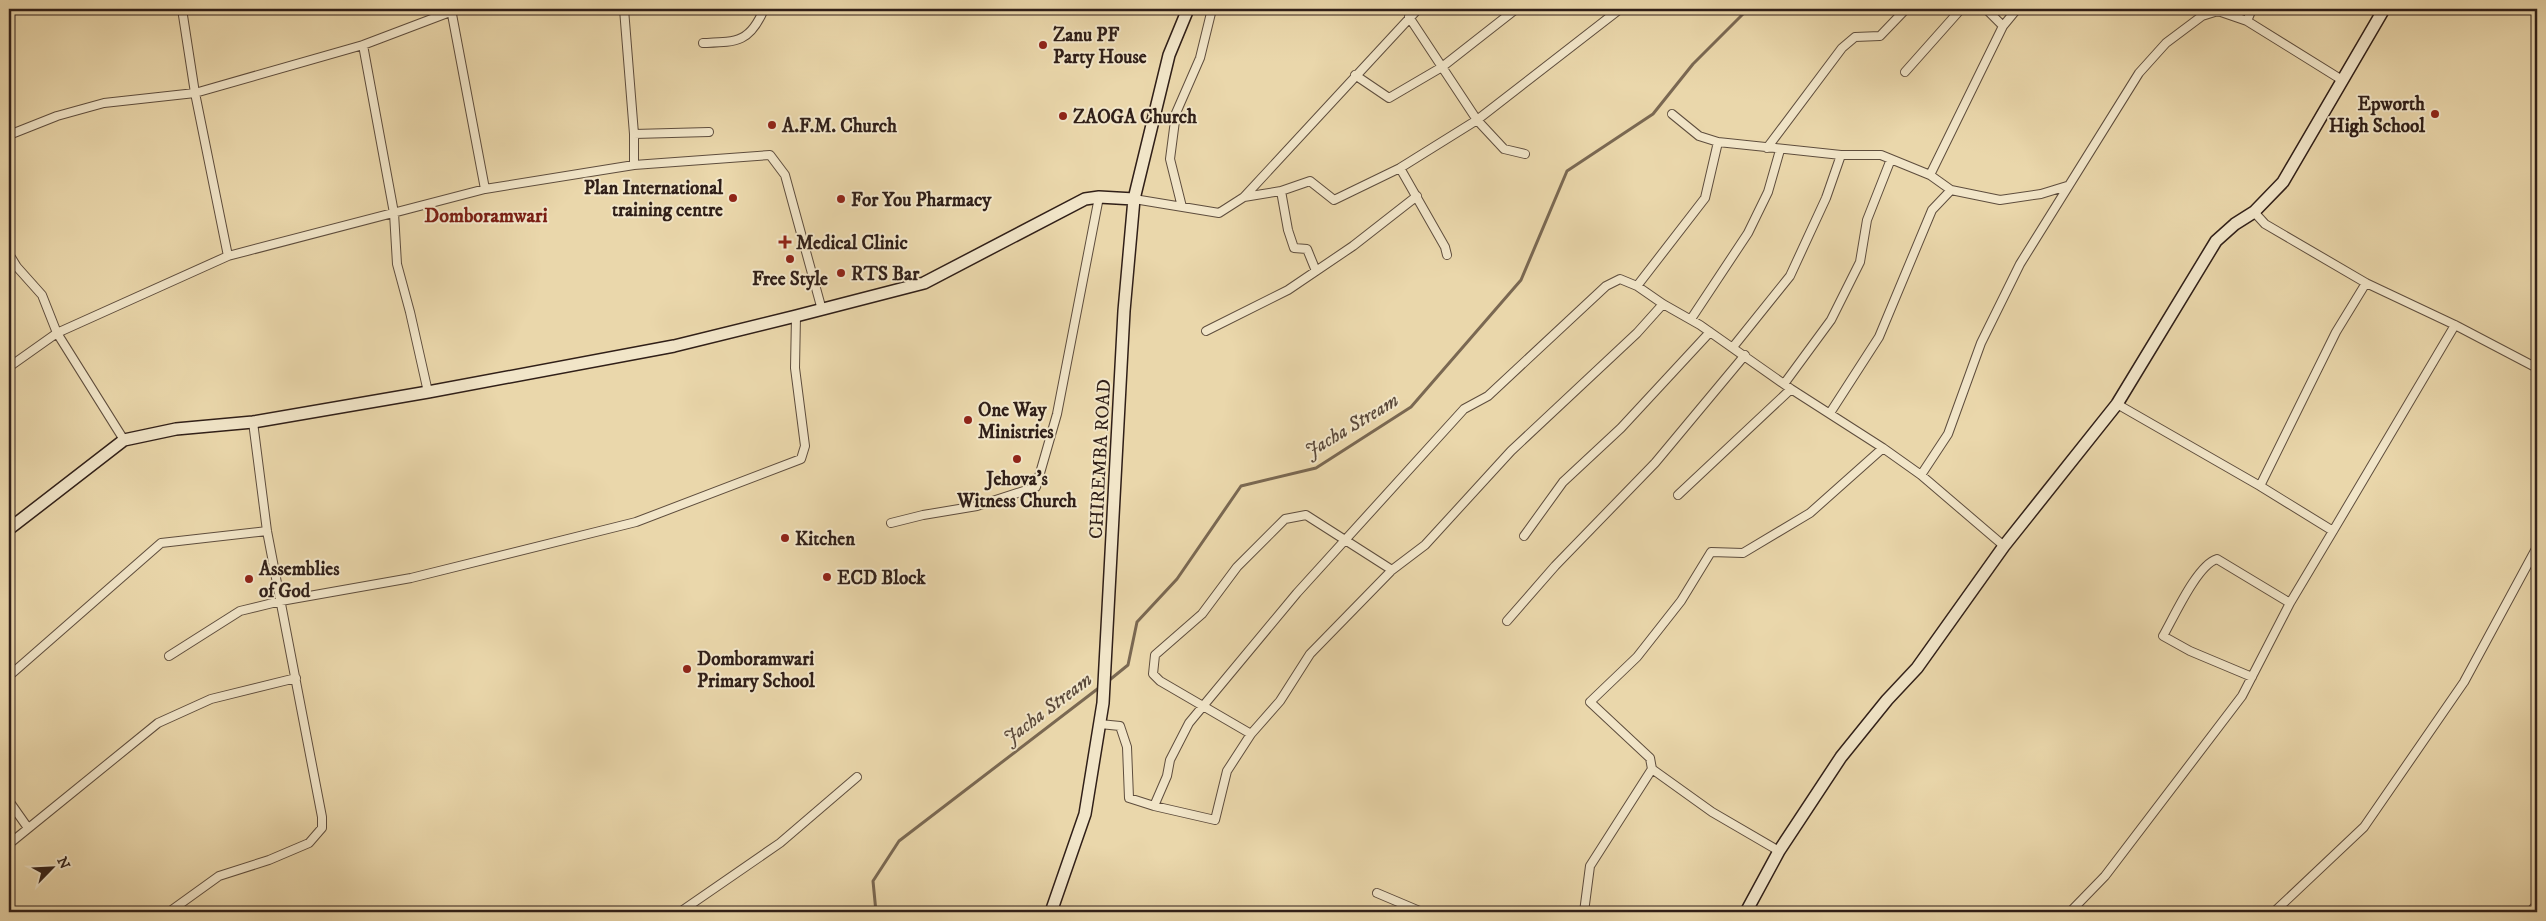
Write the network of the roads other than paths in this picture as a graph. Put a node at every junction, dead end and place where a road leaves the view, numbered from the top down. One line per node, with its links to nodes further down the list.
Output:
1 (182, 9): 26 (street)
2 (624, 9): 30 (street)
3 (764, 9): 20 (street)
4 (1188, 9): 48 (street, CHIREMBA ROAD)
5 (1212, 9): 49 (street)
6 (1418, 9): 17 (street)
7 (1516, 9): 22 (street)
8 (1620, 9): 28 (street)
9 (1906, 9): 33 (street)
10 (1961, 9): 23 (street)
11 (1986, 9): 19 (street)
12 (2017, 9): 19 (street)
13 (2252, 9): 18 (street)
14 (2384, 9): 25 (street)
15 (454, 10): 21 (street); 42 (street)
16 (2217, 10): 18 (street); 41 (street)
17 (1409, 17): 22 (street); 24 (street)
18 (2247, 21): 25 (street)
19 (2003, 26): 40 (street)
20 (703, 44)
21 (363, 45): 26 (street); 51 (street)
22 (1442, 67): 24 (street); 28 (street)
23 (1905, 72)
24 (1355, 75): 47 (street)
25 (2342, 80): 50 (street)
26 (195, 93): 31 (street); 53 (street)
27 (1672, 114): 32 (street)
28 (1476, 120): 35 (street); 39 (street)
29 (709, 132): 30 (street)
30 (634, 134): 38 (street)
31 (9, 135)
32 (1718, 142): 33 (street); 59 (street)
33 (1767, 148): 34 (street)
34 (1780, 150): 36 (street); 63 (street)
35 (1525, 154)
36 (1841, 156): 37 (street); 68 (street)
37 (1891, 159): 40 (street); 72 (street)
38 (634, 165): 42 (street); 61 (street)
39 (1400, 168): 44 (street); 45 (street)
40 (1930, 175): 43 (street)
41 (2067, 186): 43 (street); 79 (street)
42 (485, 189): 51 (street)
43 (1951, 190): 75 (street)
44 (1281, 191): 47 (street); 57 (street)
45 (1417, 196): 54 (street); 57 (street)
46 (1099, 197): 48 (street); 61 (street); 82 (street)
47 (1244, 197): 49 (street)
48 (1134, 199): 49 (street); 99 (street, CHIREMBA ROAD)
49 (1182, 207)
50 (2254, 212): 58 (street); 74 (street)
51 (394, 213): 53 (street); 73 (street)
52 (9, 254): 55 (street)
53 (228, 256): 67 (street)
54 (1447, 256)
55 (17, 267): 56 (street); 67 (street)
56 (9, 271)
57 (1316, 271): 65 (street)
58 (2366, 283): 64 (street); 80 (street)
59 (1636, 286): 60 (street); 87 (street)
60 (1663, 304): 63 (street); 90 (street)
61 (822, 310): 62 (street)
62 (796, 316): 73 (street); 91 (street)
63 (1691, 319): 66 (street)
64 (2455, 325): 71 (street); 85 (street)
65 (1206, 331)
66 (1710, 332): 68 (street); 86 (street)
67 (57, 333): 70 (street); 77 (street)
68 (1733, 347): 69 (street)
69 (1745, 355): 72 (street); 93 (street)
70 (9, 367)
71 (2537, 368)
72 (1787, 386): 75 (street); 81 (street)
73 (428, 392): 76 (street)
74 (2118, 404): 80 (street); 88 (street)
75 (1830, 413): 78 (street)
76 (253, 422): 77 (street); 84 (street)
77 (124, 440): 83 (street)
78 (1883, 448): 79 (street); 101 (street)
79 (1921, 475): 88 (street)
80 (2260, 486): 85 (street)
81 (1678, 495)
82 (891, 524)
83 (9, 530)
84 (267, 531): 91 (street); 95 (street)
85 (2333, 531): 92 (street)
86 (1524, 536)
87 (1347, 541): 90 (street); 98 (street); 98 (street)
88 (2004, 546): 107 (street)
89 (2537, 547): 117 (street)
90 (1392, 570): 100 (street)
91 (281, 601): 94 (street); 97 (street)
92 (2290, 603): 96 (street); 96 (street)
93 (1508, 622)
94 (169, 656)
95 (9, 676)
96 (2252, 677): 116 (street)
97 (296, 678): 105 (street); 110 (street)
98 (1204, 705): 100 (street); 104 (street)
99 (1100, 724): 104 (street); 112 (street, CHIREMBA ROAD)
100 (1251, 734): 104 (street)
101 (1652, 769): 107 (street); 114 (street)
102 (857, 777): 111 (street)
103 (9, 801): 105 (street)
104 (1154, 806)
105 (28, 828): 106 (street)
106 (9, 844)
107 (1779, 851): 115 (street)
108 (1377, 893): 113 (street)
109 (2537, 904): 118 (street)
110 (169, 912)
111 (680, 912)
112 (1051, 912)
113 (1422, 912)
114 (1584, 912)
115 (1746, 912)
116 (2070, 912)
117 (2274, 912)
118 (2530, 912)

